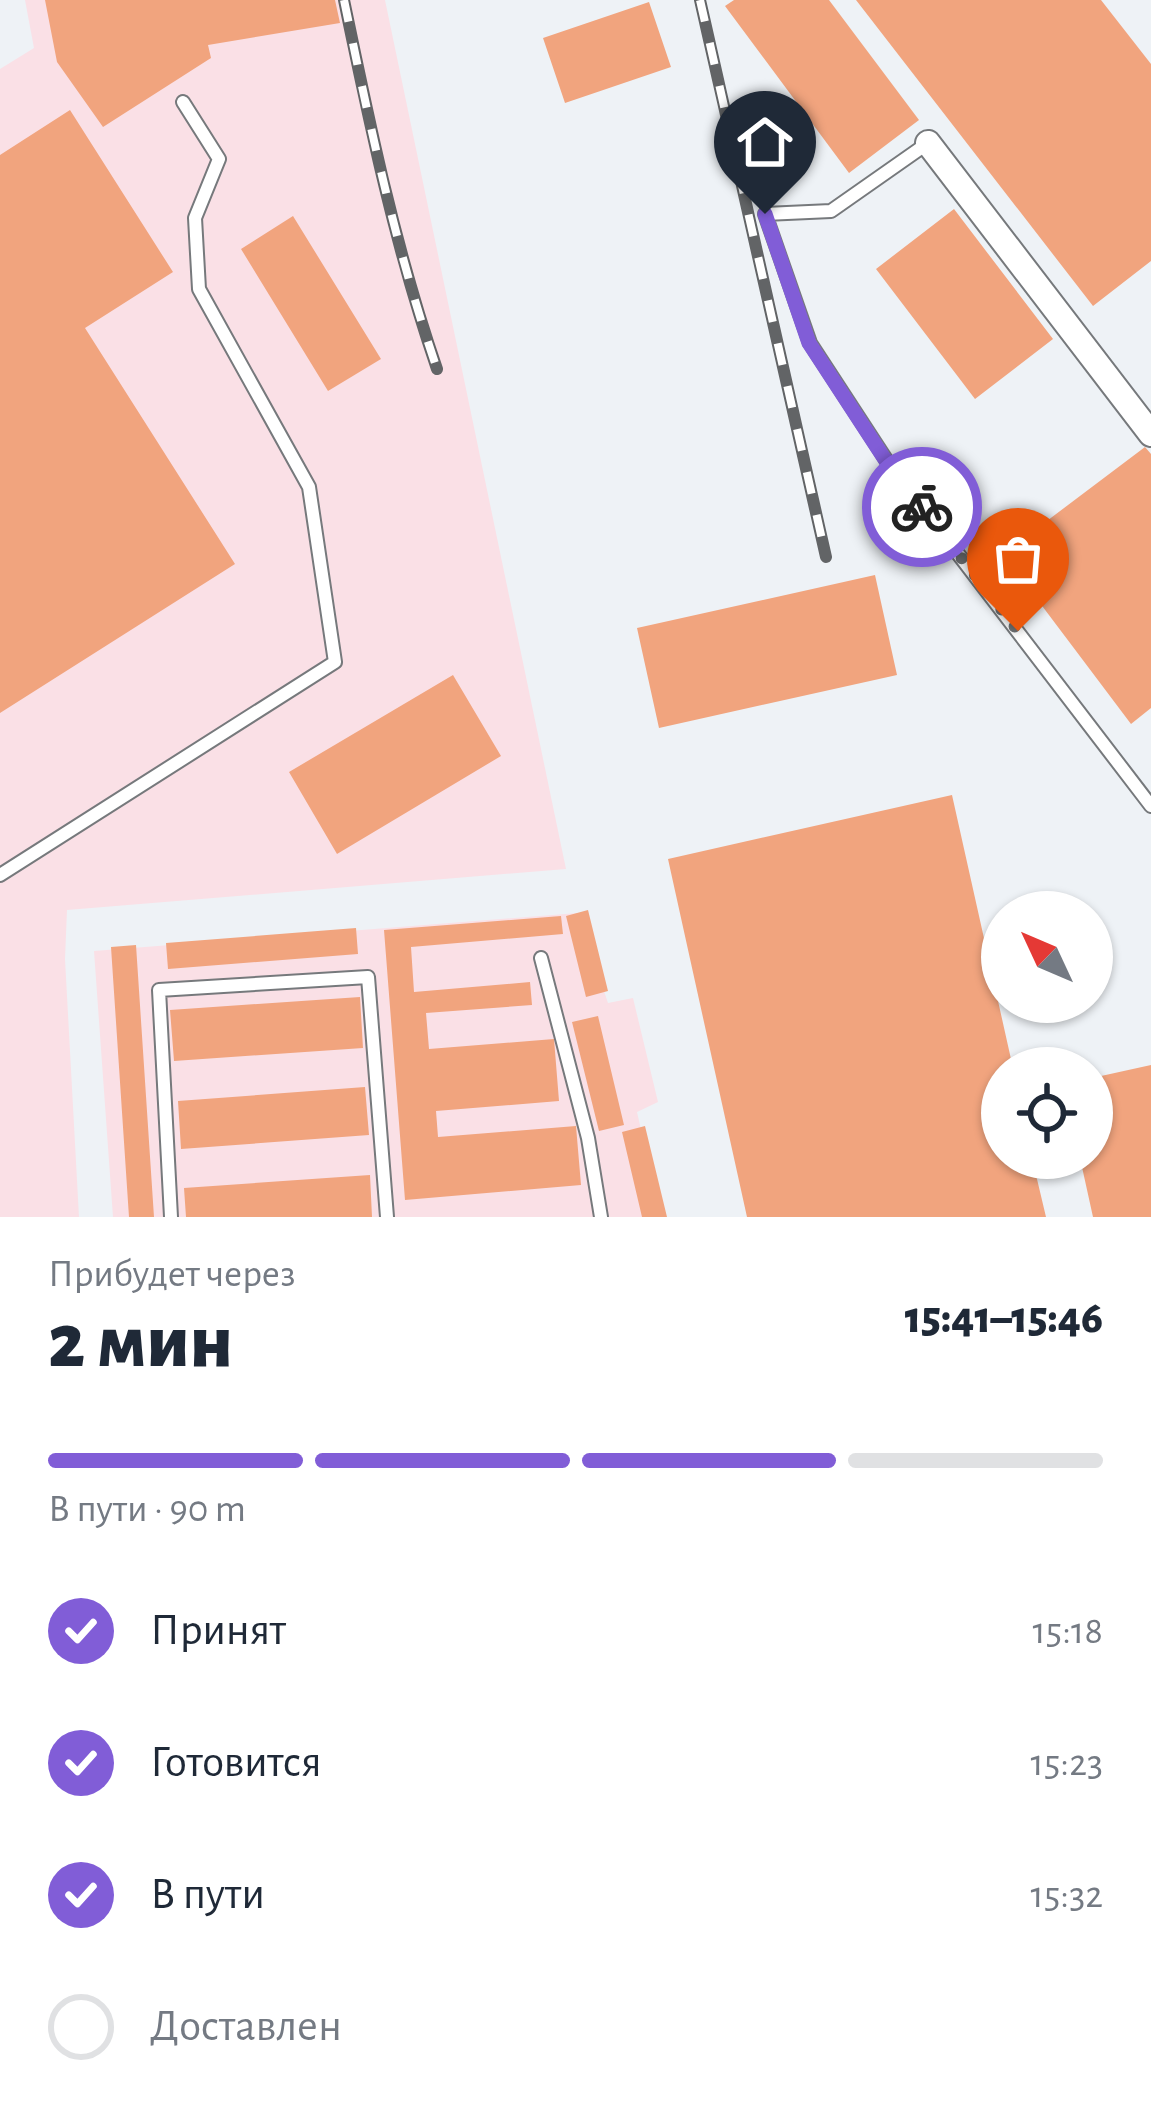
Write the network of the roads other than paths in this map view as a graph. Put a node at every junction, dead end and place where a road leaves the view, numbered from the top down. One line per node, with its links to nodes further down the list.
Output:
1 (183, 102): 5 (lane)
2 (928, 143): 3 (street); 4 (lane)
3 (1151, 434)
4 (1151, 806)
5 (0, 875)
6 (541, 958): 9 (lane)
7 (171, 1217): 8 (lane)
8 (387, 1217)
9 (601, 1217)

